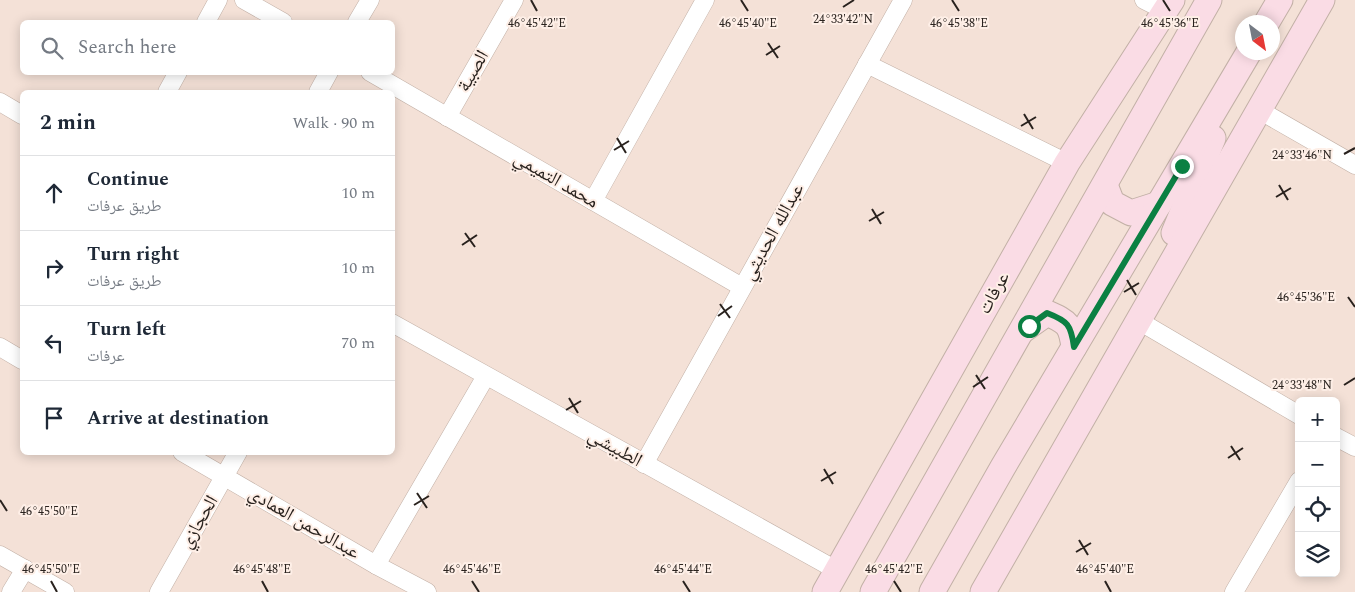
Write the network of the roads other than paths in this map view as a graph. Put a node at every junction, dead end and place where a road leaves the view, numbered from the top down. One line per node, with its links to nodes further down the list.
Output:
1 (218, 0): 12 (street)
2 (244, 0): 13 (street)
3 (370, 0): 14 (street)
4 (514, 0): 26 (street, الصبية)
5 (704, 0): 30 (street)
6 (903, 0): 17 (street, عبدالله الحديثي)
7 (1209, 0): 29 (street)
8 (1280, 0): 11 (street)
9 (1322, 0): 24 (street)
10 (1160, 3): 27 (street, عرفات)
11 (1271, 15)
12 (207, 20)
13 (279, 20)
14 (358, 20)
15 (1245, 60): 31 (street)
16 (1245, 60): 33 (street)
17 (867, 64): 27 (street); 32 (street, عبدالله الحديثي)
18 (176, 75): 21 (street)
19 (327, 75): 22 (street)
20 (375, 75): 26 (street, محمد التميمي)
21 (167, 90)
22 (319, 90)
23 (0, 102): 25 (street)
24 (1259, 110): 28 (street); 33 (street)
25 (20, 114)
26 (447, 117): 30 (street, محمد التميمي)
27 (1066, 163): 51 (street, عرفات)
28 (1355, 165)
29 (1105, 185): 31 (street); 35 (street)
30 (593, 201): 32 (street, محمد التميمي)
31 (1159, 204): 37 (street)
32 (742, 287): 45 (street, عبدالله الحديثي)
33 (1139, 321): 40 (street); 58 (street)
34 (395, 325): 39 (street, الطبيشي)
35 (1022, 330): 37 (street); 56 (street)
36 (0, 347): 38 (street)
37 (1074, 347): 57 (street)
38 (20, 359)
39 (486, 376): 45 (street, الطبيشي); 49 (street)
40 (1295, 413)
41 (1340, 439): 42 (street)
42 (1355, 447)
43 (187, 455): 46 (street, عبدالرحمن العمادي)
44 (236, 455): 46 (street, الحجازي)
45 (644, 464): 51 (street, الطبيشي)
46 (224, 477): 49 (street, عبدالرحمن العمادي); 54 (street, الحجازي)
47 (1295, 487): 59 (street)
48 (0, 555): 50 (street)
49 (376, 565): 55 (street, عبدالرحمن العمادي)
50 (25, 569): 52 (street); 53 (street)
51 (832, 582)
52 (11, 592)
53 (65, 592)
54 (159, 592)
55 (427, 592)
56 (873, 592)
57 (932, 592)
58 (983, 592)
59 (1234, 592)

